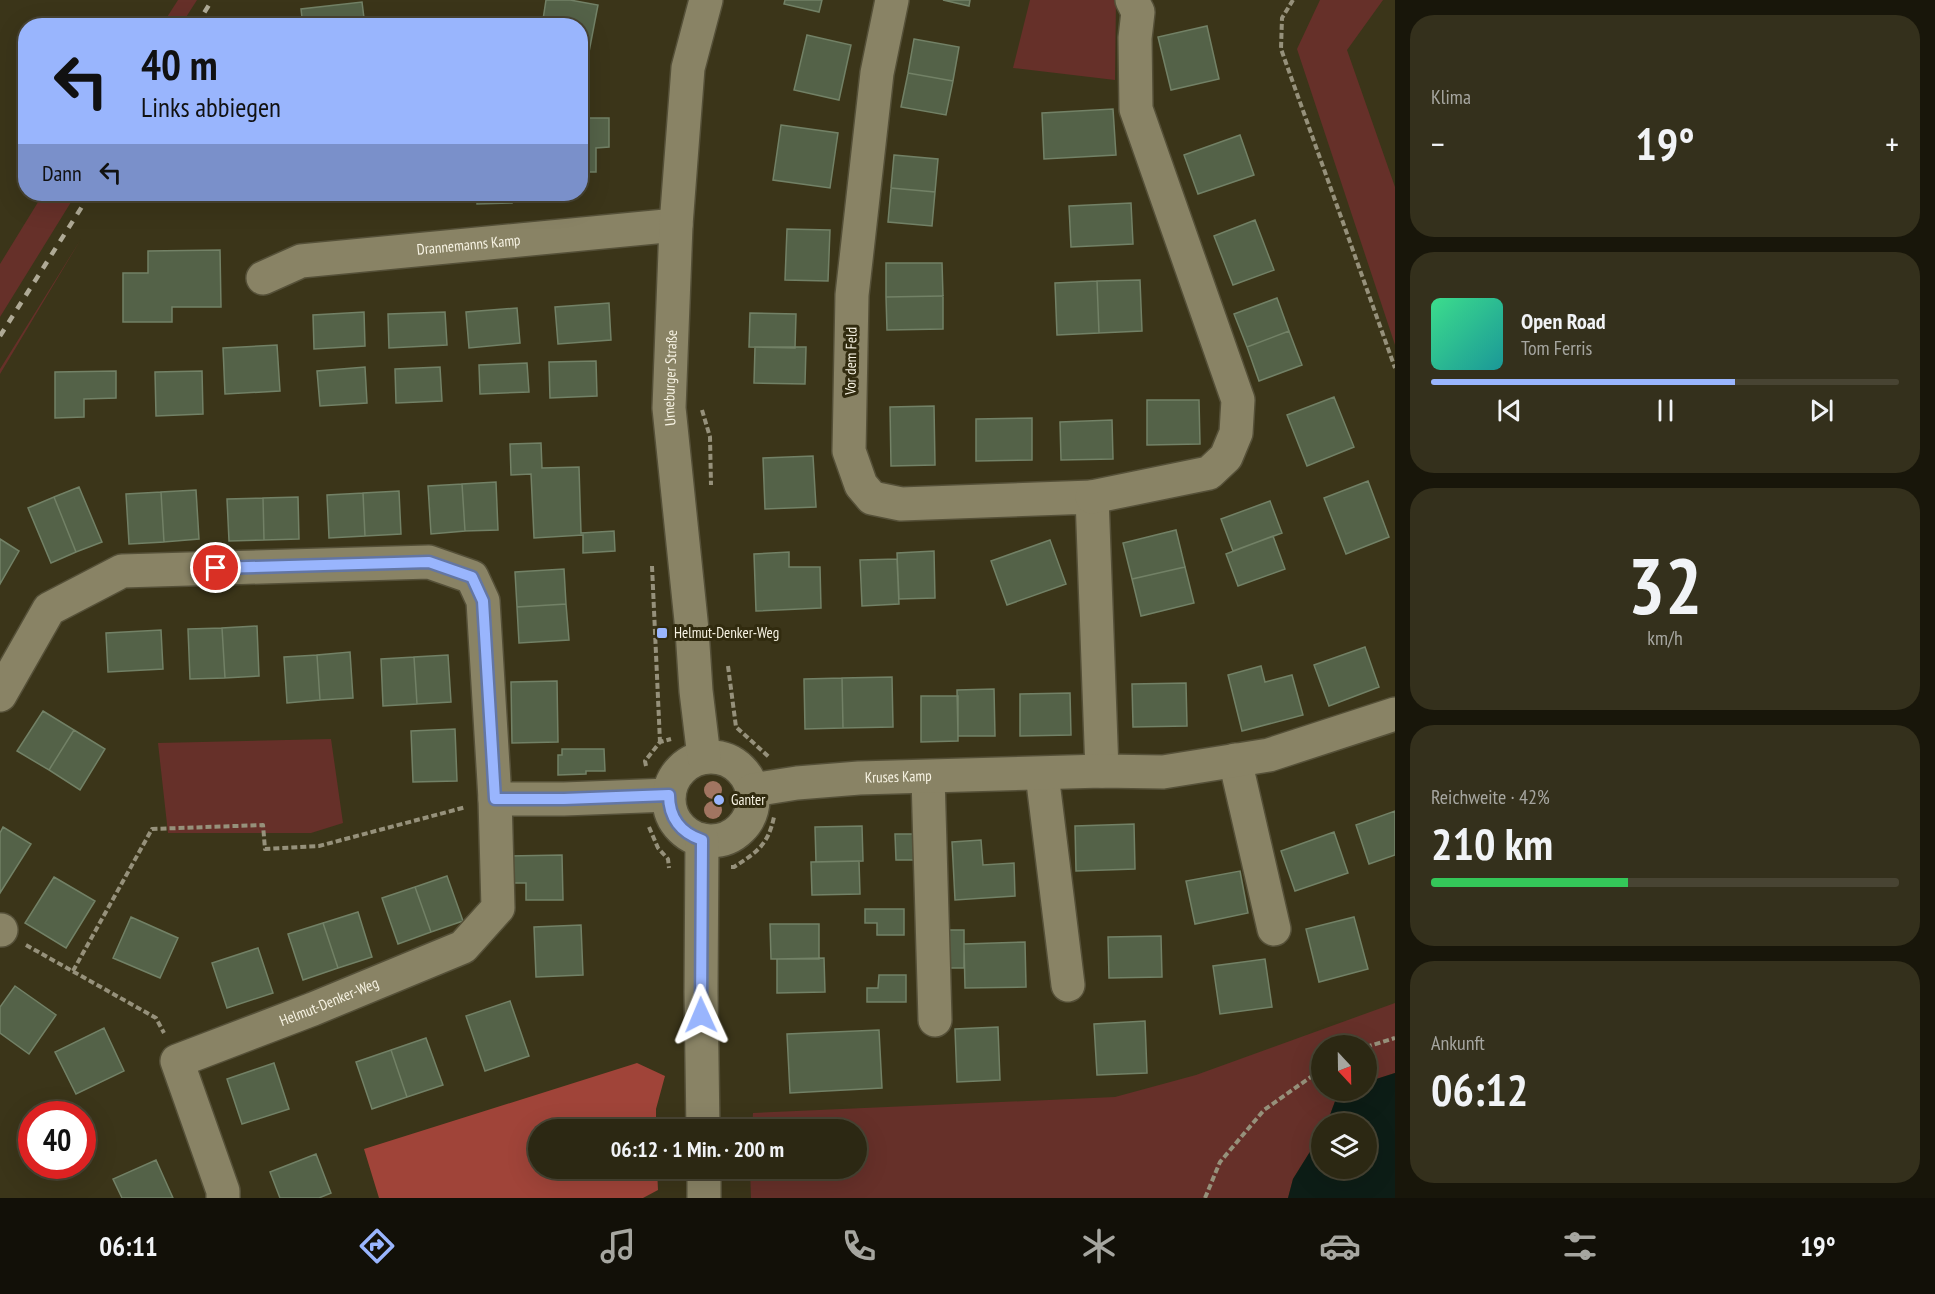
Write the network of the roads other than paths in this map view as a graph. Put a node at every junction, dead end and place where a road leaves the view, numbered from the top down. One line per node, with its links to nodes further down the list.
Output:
1 (706, 0): 4 (street, Urneburger Straße)
2 (891, 0): 6 (street, Vor dem Feld)
3 (1132, 0): 6 (street, Vor dem Feld)
4 (676, 225): 5 (street, Drannemanns Kamp); 9 (street, Urneburger Straße)
5 (263, 278)
6 (1092, 497): 11 (street)
7 (0, 695): 16 (street, Helmut-Denker-Weg)
8 (1395, 714): 10 (street, Kruses Kamp)
9 (704, 757): 14 (street); 15 (street)
10 (1235, 760): 11 (street, Kruses Kamp); 18 (street)
11 (1102, 771): 12 (street, Kruses Kamp)
12 (1042, 774): 13 (street, Kruses Kamp); 19 (street)
13 (928, 777): 14 (street, Kruses Kamp); 20 (street)
14 (753, 790): 17 (street)
15 (669, 795): 16 (street); 17 (street)
16 (495, 799): 23 (street, Helmut-Denker-Weg)
17 (702, 840): 21 (street)
18 (1274, 929)
19 (1068, 985)
20 (934, 1020)
21 (703, 1119)
22 (704, 1179): 24 (street)
23 (223, 1198)
24 (704, 1198)

